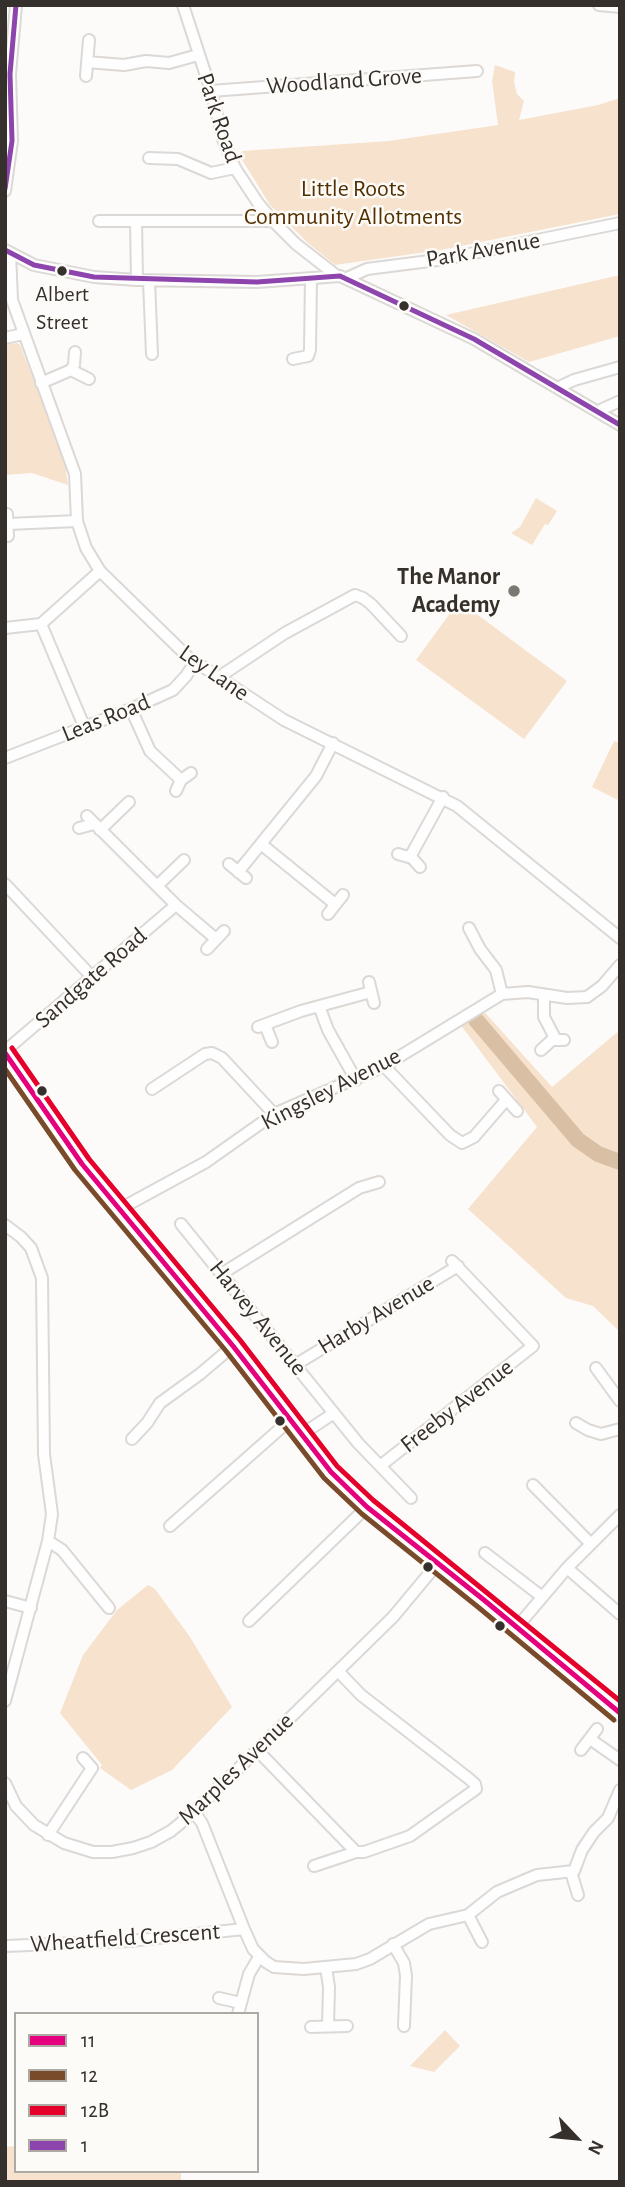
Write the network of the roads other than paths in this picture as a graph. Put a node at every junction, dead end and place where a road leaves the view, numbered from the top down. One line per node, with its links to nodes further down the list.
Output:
1 (16, 5): 8 (street)
2 (183, 5): 6 (street, Park Road)
3 (599, 5): 4 (street)
4 (620, 7)
5 (89, 40): 7 (street)
6 (198, 55): 7 (street); 11 (street, Park Road)
7 (87, 62): 10 (street)
8 (8, 65): 12 (street)
9 (477, 71): 11 (street, Woodland Grove)
10 (86, 76)
11 (211, 91): 14 (street, Park Road)
12 (8, 102): 15 (street)
13 (149, 158): 14 (street)
14 (235, 168): 18 (street, Park Road)
15 (5, 191)
16 (99, 221): 17 (street)
17 (136, 221): 18 (street); 23 (street)
18 (273, 221): 21 (street, Park Road)
19 (620, 223): 21 (street, Park Avenue)
20 (8, 252): 23 (street); 25 (street, Ley Lane)
21 (341, 277): 22 (street); 34 (street, Park Road)
22 (311, 279): 24 (street); 29 (street)
23 (137, 280): 24 (street)
24 (149, 281): 28 (street)
25 (23, 334): 26 (street); 33 (street, Ley Lane)
26 (5, 338)
27 (75, 352): 31 (street)
28 (152, 354)
29 (293, 359)
30 (620, 367): 34 (street)
31 (71, 370): 32 (street); 33 (street)
32 (89, 379)
33 (41, 383): 38 (street, Ley Lane)
34 (557, 388): 36 (street, Park Road)
35 (620, 401): 36 (street)
36 (598, 411): 37 (street, Park Road)
37 (620, 425)
38 (77, 521): 39 (street); 40 (street, Ley Lane)
39 (8, 524)
40 (100, 571): 41 (street); 44 (street, Ley Lane)
41 (41, 624): 42 (street); 47 (street)
42 (5, 628)
43 (401, 636): 45 (street)
44 (195, 662): 45 (street, Ley Lane); 46 (street, Leas Road)
45 (219, 677): 48 (street, Ley Lane)
46 (131, 709): 47 (street, Leas Road); 50 (street)
47 (84, 726): 49 (street, Leas Road)
48 (333, 743): 51 (street, Ley Lane); 55 (street)
49 (5, 758)
50 (191, 772)
51 (443, 797): 57 (street); 66 (street, Ley Lane)
52 (129, 802): 53 (street)
53 (94, 823): 54 (street); 62 (street)
54 (79, 828)
55 (261, 844): 60 (street); 64 (street)
56 (398, 854): 57 (street)
57 (410, 858): 59 (street)
58 (184, 860): 62 (street)
59 (420, 867)
60 (238, 871)
61 (5, 884): 69 (street)
62 (157, 886): 63 (street)
63 (176, 905): 67 (street); 69 (street, Sandgate Road)
64 (328, 914)
65 (469, 928): 71 (street)
66 (620, 939)
67 (207, 949)
68 (620, 965): 72 (street)
69 (93, 978): 76 (street, Sandgate Road)
70 (372, 993): 73 (street)
71 (502, 993): 72 (street); 77 (street, Kingsley Avenue)
72 (544, 995): 75 (street)
73 (319, 1006): 74 (street); 78 (street)
74 (272, 1042)
75 (541, 1050)
76 (5, 1052): 83 (highway)
77 (384, 1066): 78 (street, Kingsley Avenue); 80 (street)
78 (356, 1080): 81 (street, Kingsley Avenue)
79 (156, 1082): 81 (street)
80 (517, 1111)
81 (274, 1114): 83 (street, Kingsley Avenue)
82 (379, 1182): 87 (street)
83 (118, 1210): 88 (highway)
84 (181, 1224): 87 (street, Harvey Avenue)
85 (5, 1225): 106 (street)
86 (455, 1263): 89 (street, Harby Avenue); 98 (street, Freeby Avenue)
87 (223, 1273): 89 (street, Harvey Avenue)
88 (233, 1346): 93 (highway); 94 (street)
89 (295, 1365): 92 (street, Harvey Avenue)
90 (596, 1368): 91 (street)
91 (620, 1401)
92 (334, 1413): 97 (street); 98 (street, Harvey Avenue)
93 (290, 1420): 97 (highway); 105 (street)
94 (131, 1421)
95 (576, 1423): 96 (street)
96 (620, 1429)
97 (301, 1435): 103 (highway)
98 (380, 1466): 101 (street, Harvey Avenue)
99 (533, 1485): 102 (street)
100 (558, 1490): 102 (street)
101 (411, 1498)
102 (548, 1499): 107 (street)
103 (367, 1507): 109 (highway); 116 (street)
104 (620, 1515): 107 (street)
105 (170, 1526)
106 (48, 1541): 113 (street); 114 (street)
107 (591, 1544): 110 (street)
108 (493, 1555): 111 (street)
109 (438, 1563): 117 (highway); 118 (street, Marples Avenue)
110 (567, 1568): 111 (street); 115 (street)
111 (541, 1596): 117 (street)
112 (5, 1601): 113 (street)
113 (31, 1608): 119 (street)
114 (109, 1608)
115 (620, 1614)
116 (249, 1621)
117 (517, 1627): 120 (highway)
118 (338, 1671): 123 (street, Marples Avenue); 131 (street)
119 (5, 1701)
120 (620, 1713)
121 (597, 1729): 122 (street)
122 (590, 1739): 124 (street); 126 (street)
123 (257, 1750): 129 (street, Marples Avenue); 131 (street)
124 (581, 1750)
125 (83, 1758): 130 (street)
126 (620, 1760)
127 (6, 1789): 130 (street, Marples Avenue)
128 (620, 1790): 133 (street)
129 (194, 1812): 130 (street, Marples Avenue); 136 (street, Wheatfield Crescent)
130 (48, 1835)
131 (356, 1852): 132 (street)
132 (314, 1866)
133 (571, 1872): 134 (street); 135 (street)
134 (578, 1895)
135 (468, 1915): 137 (street); 138 (street)
136 (244, 1929): 139 (street, Wheatfield Crescent); 140 (street)
137 (482, 1942)
138 (393, 1944): 141 (street); 146 (street)
139 (5, 1946)
140 (259, 1956): 141 (street); 143 (street)
141 (326, 1967): 145 (street)
142 (219, 1998): 143 (street)
143 (239, 2009)
144 (347, 2025): 145 (street)
145 (328, 2026): 147 (street)
146 (404, 2026)
147 (311, 2027)

